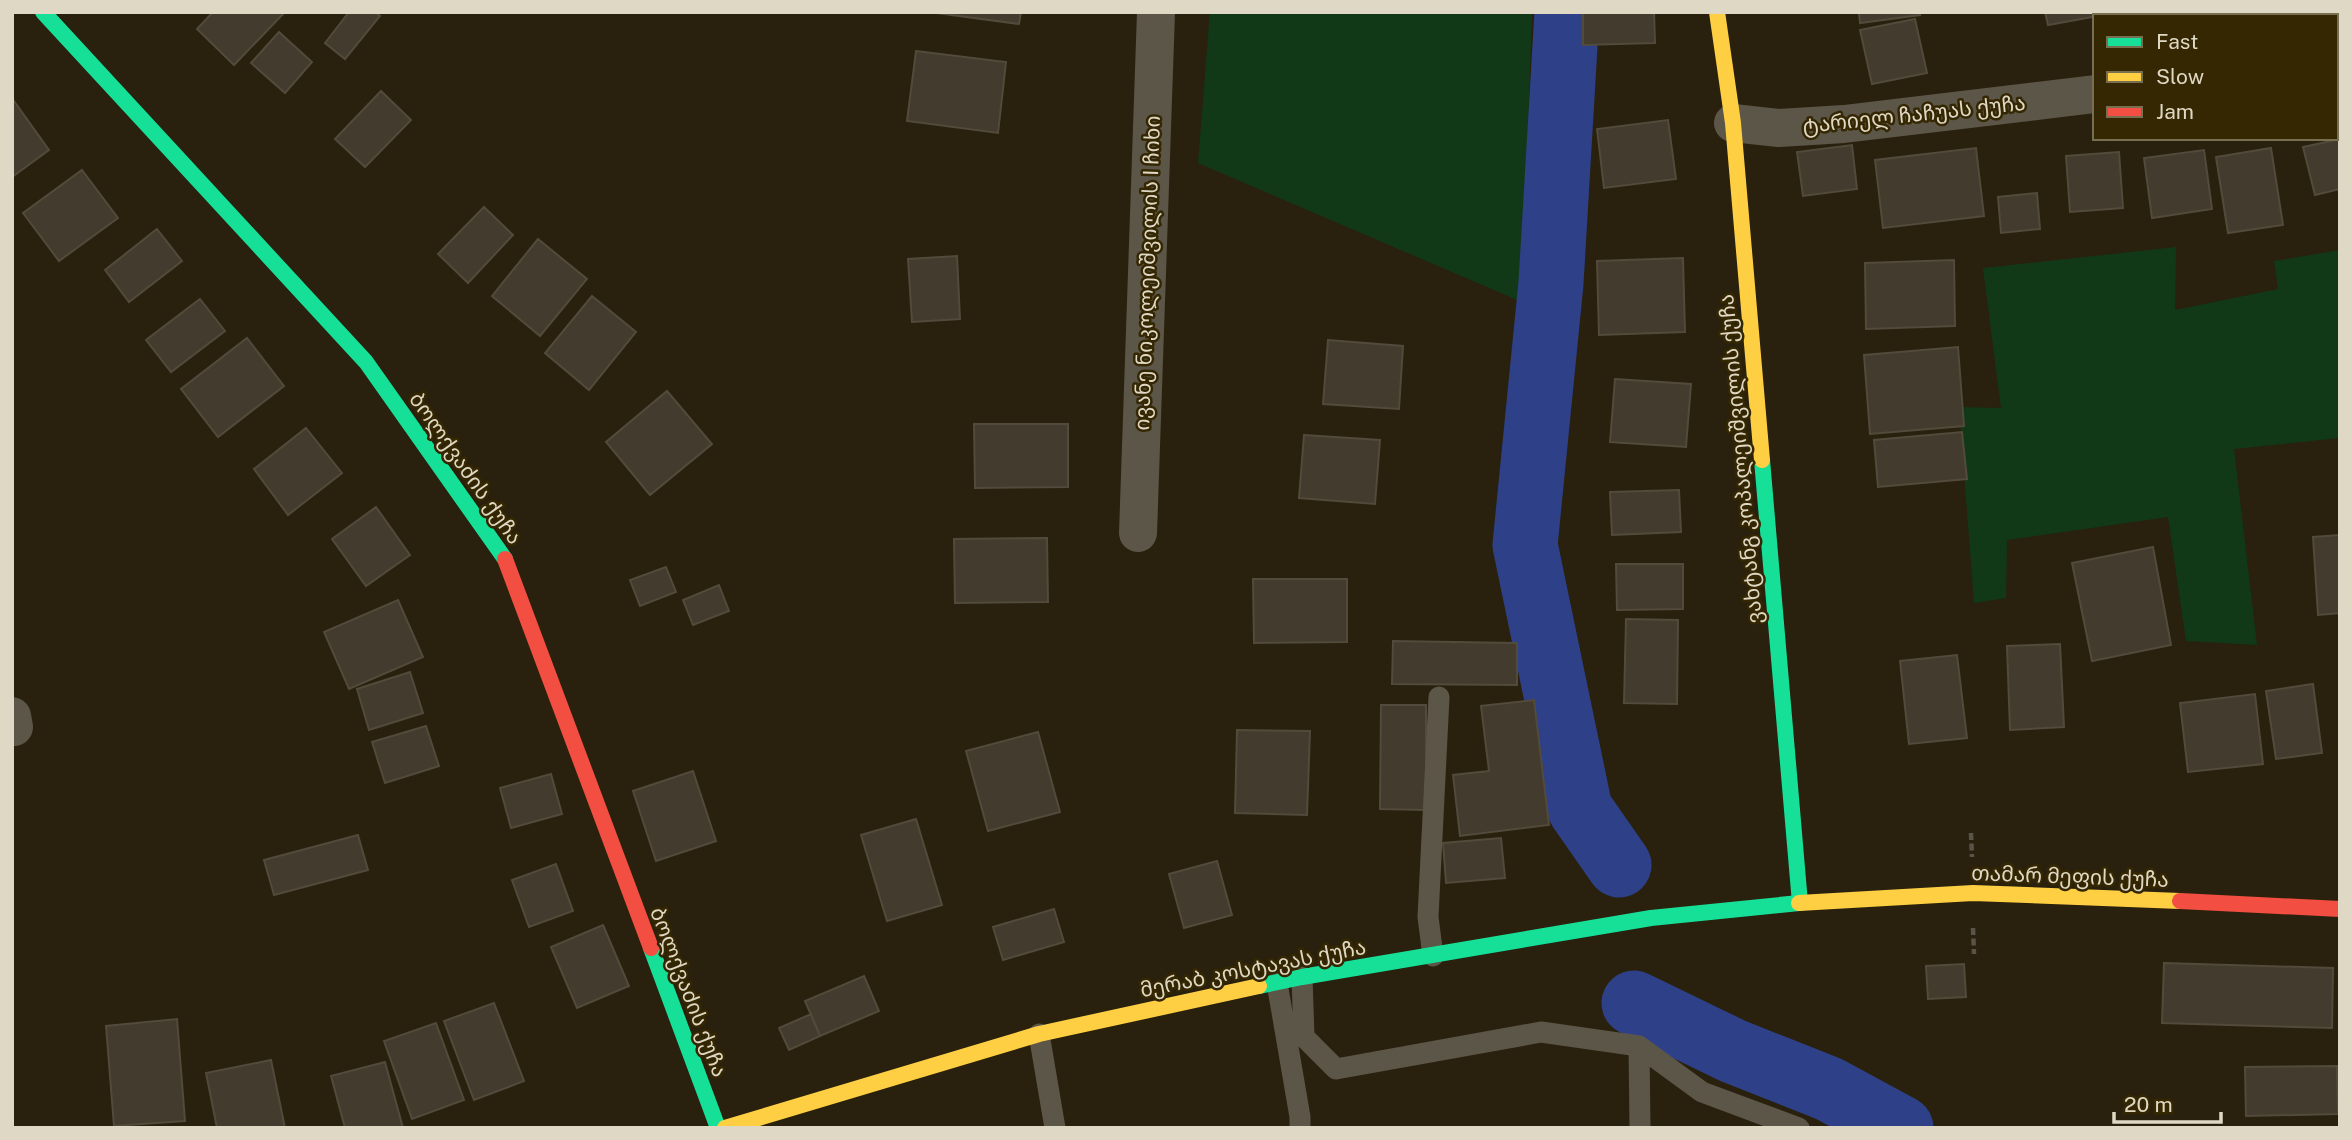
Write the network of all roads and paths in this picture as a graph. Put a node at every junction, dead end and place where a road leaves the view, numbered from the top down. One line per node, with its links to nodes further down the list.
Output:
1 (43, 12): 15 (street, ბოლქვაძის ქუჩა)
2 (1156, 12): 6 (street, ივანე ნიკოლეიშვილის I ჩიხი)
3 (1717, 12): 5 (street, ვახტანგ კოპალეიშვილის ქუჩა)
4 (2093, 94): 5 (street, ტარიელ ჩაჩუას ქუჩა)
5 (1733, 123): 8 (street, ვახტანგ კოპალეიშვილის ქუჩა)
6 (1138, 533)
7 (1439, 697): 10 (lane)
8 (1800, 903): 9 (street, თამარ მეფის ქუჩა); 10 (street, მერაბ კოსტავას ქუჩა)
9 (2340, 909)
10 (1433, 956): 11 (street, მერაბ კოსტავას ქუჩა)
11 (1302, 977): 12 (street, მერაბ კოსტავას ქუჩა); 14 (lane)
12 (1277, 982): 13 (street, მერაბ კოსტავას ქუჩა); 18 (lane)
13 (1039, 1034): 16 (street, მერაბ კოსტავას ქუჩა); 17 (lane)
14 (1639, 1046): 19 (lane); 20 (lane)
15 (718, 1128)
16 (725, 1128)
17 (1055, 1128)
18 (1300, 1128)
19 (1640, 1128)
20 (1800, 1128)

